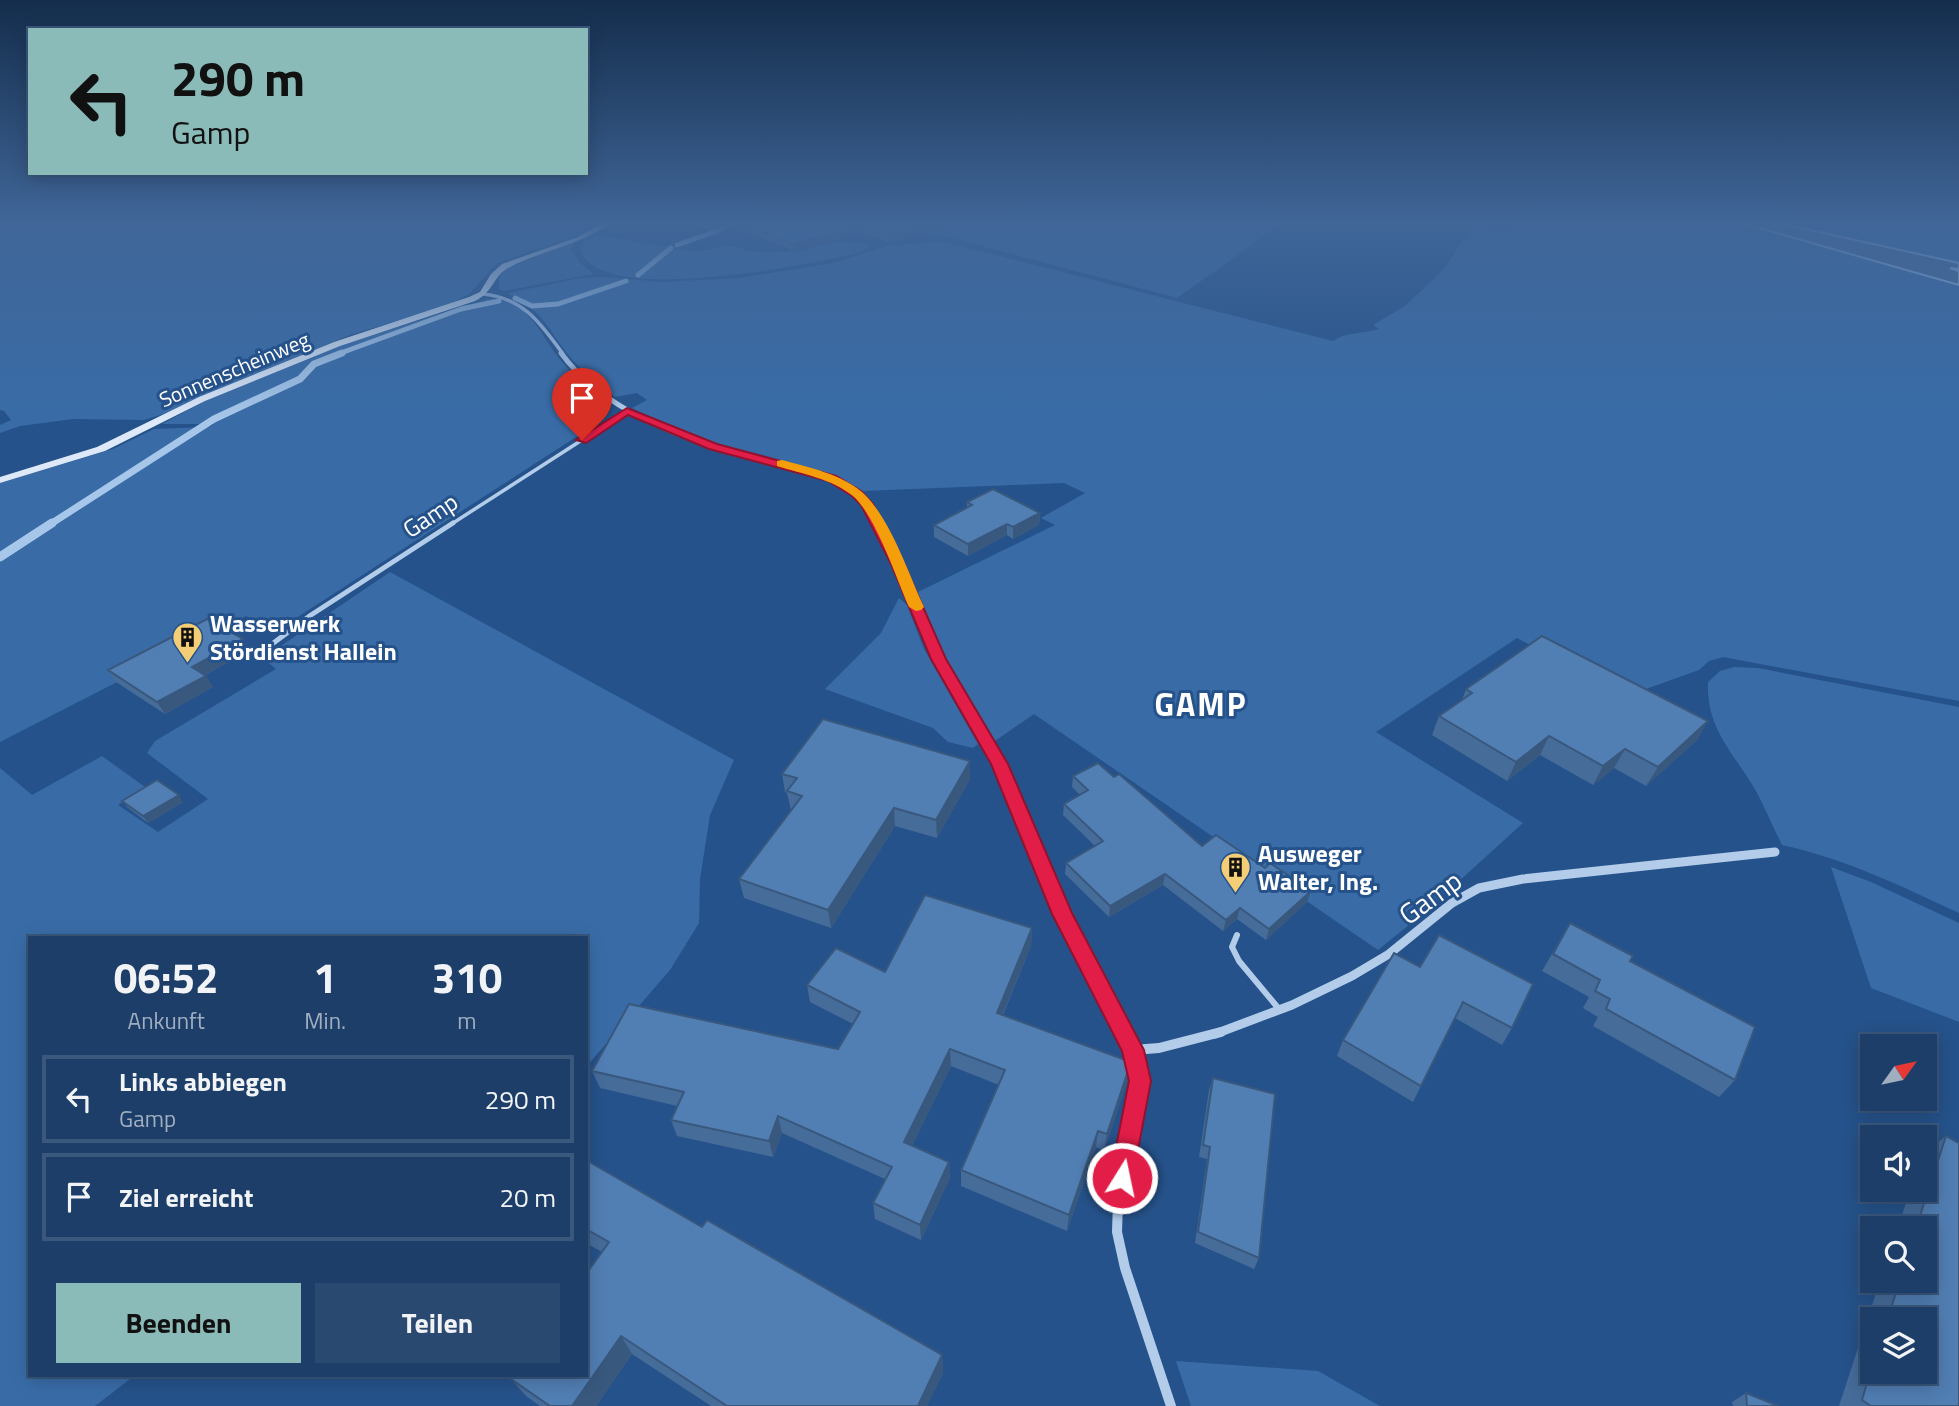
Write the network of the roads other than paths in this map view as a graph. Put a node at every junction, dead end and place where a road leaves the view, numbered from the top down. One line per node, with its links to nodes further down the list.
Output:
1 (487, 288): 2 (street)
2 (483, 294): 3 (street); 4 (street, Sonnenscheinweg)
3 (627, 411): 5 (lane, Gamp); 9 (street)
4 (0, 480)
5 (256, 656)
6 (1774, 852): 8 (street, Gamp)
7 (1237, 935): 8 (lane)
8 (1279, 1010): 9 (street, Gamp)
9 (1133, 1050): 10 (street)
10 (1171, 1406)

